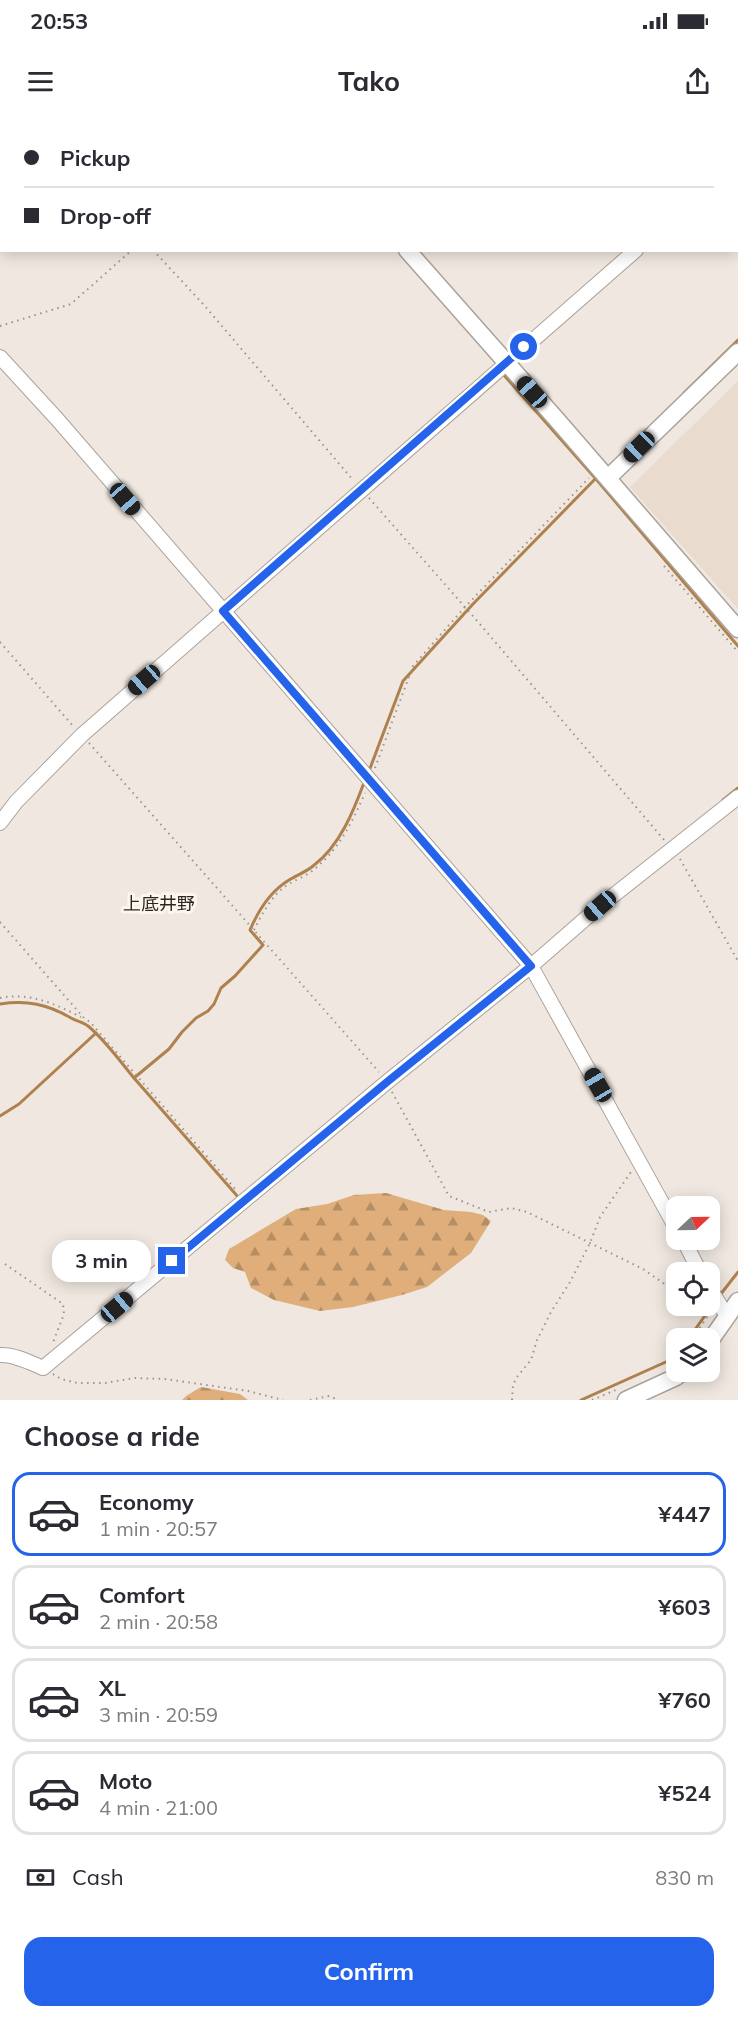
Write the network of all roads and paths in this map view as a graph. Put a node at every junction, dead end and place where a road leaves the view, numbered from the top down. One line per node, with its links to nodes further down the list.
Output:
1 (130, 252): 5 (path)
2 (155, 252): 11 (path)
3 (409, 252): 8 (street)
4 (634, 252): 8 (street)
5 (0, 326)
6 (738, 352): 10 (street)
7 (0, 357): 13 (street)
8 (506, 362): 10 (street); 11 (street)
9 (589, 478): 12 (path)
10 (608, 478): 14 (street)
11 (362, 490): 12 (path); 13 (street)
12 (465, 607): 17 (path); 20 (path)
13 (223, 611): 16 (street); 17 (street)
14 (738, 629)
15 (0, 642): 16 (path)
16 (81, 735): 19 (street); 22 (path)
17 (371, 780): 22 (path); 24 (street)
18 (738, 797): 20 (street)
19 (0, 823)
20 (672, 849): 23 (path); 24 (street)
21 (0, 922): 26 (path)
22 (254, 930): 27 (path)
23 (738, 961)
24 (531, 966): 27 (street); 28 (street)
25 (0, 998): 26 (path)
26 (84, 1018): 29 (path)
27 (387, 1082): 29 (street); 31 (path)
28 (641, 1161): 30 (street); 31 (path)
29 (245, 1199): 40 (street)
30 (666, 1208)
31 (590, 1243): 33 (path); 45 (path)
32 (4, 1264): 38 (path)
33 (666, 1285)
34 (738, 1301): 36 (street)
35 (720, 1305): 36 (street)
36 (727, 1316): 37 (street)
37 (719, 1328)
38 (51, 1348)
39 (0, 1355): 40 (street)
40 (43, 1368): 42 (path)
41 (666, 1382): 46 (street)
42 (283, 1400)
43 (310, 1400): 44 (path)
44 (339, 1400)
45 (512, 1400)
46 (626, 1400)

